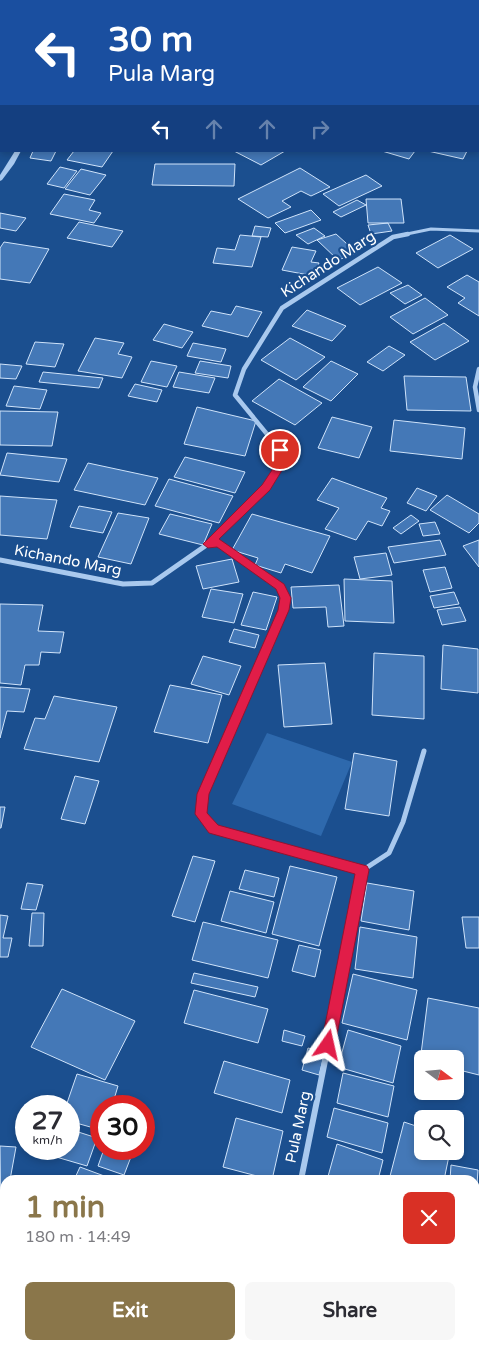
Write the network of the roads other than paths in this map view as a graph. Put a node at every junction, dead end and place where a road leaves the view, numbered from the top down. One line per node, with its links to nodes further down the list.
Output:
1 (18, 152): 2 (street)
2 (0, 179)
3 (479, 231): 6 (street, Kichando Marg)
4 (479, 369): 5 (street)
5 (479, 410)
6 (208, 544): 7 (street, Kichando Marg); 9 (street)
7 (0, 560)
8 (424, 751): 9 (street)
9 (362, 870): 10 (street, Pula Marg)
10 (302, 1175)

